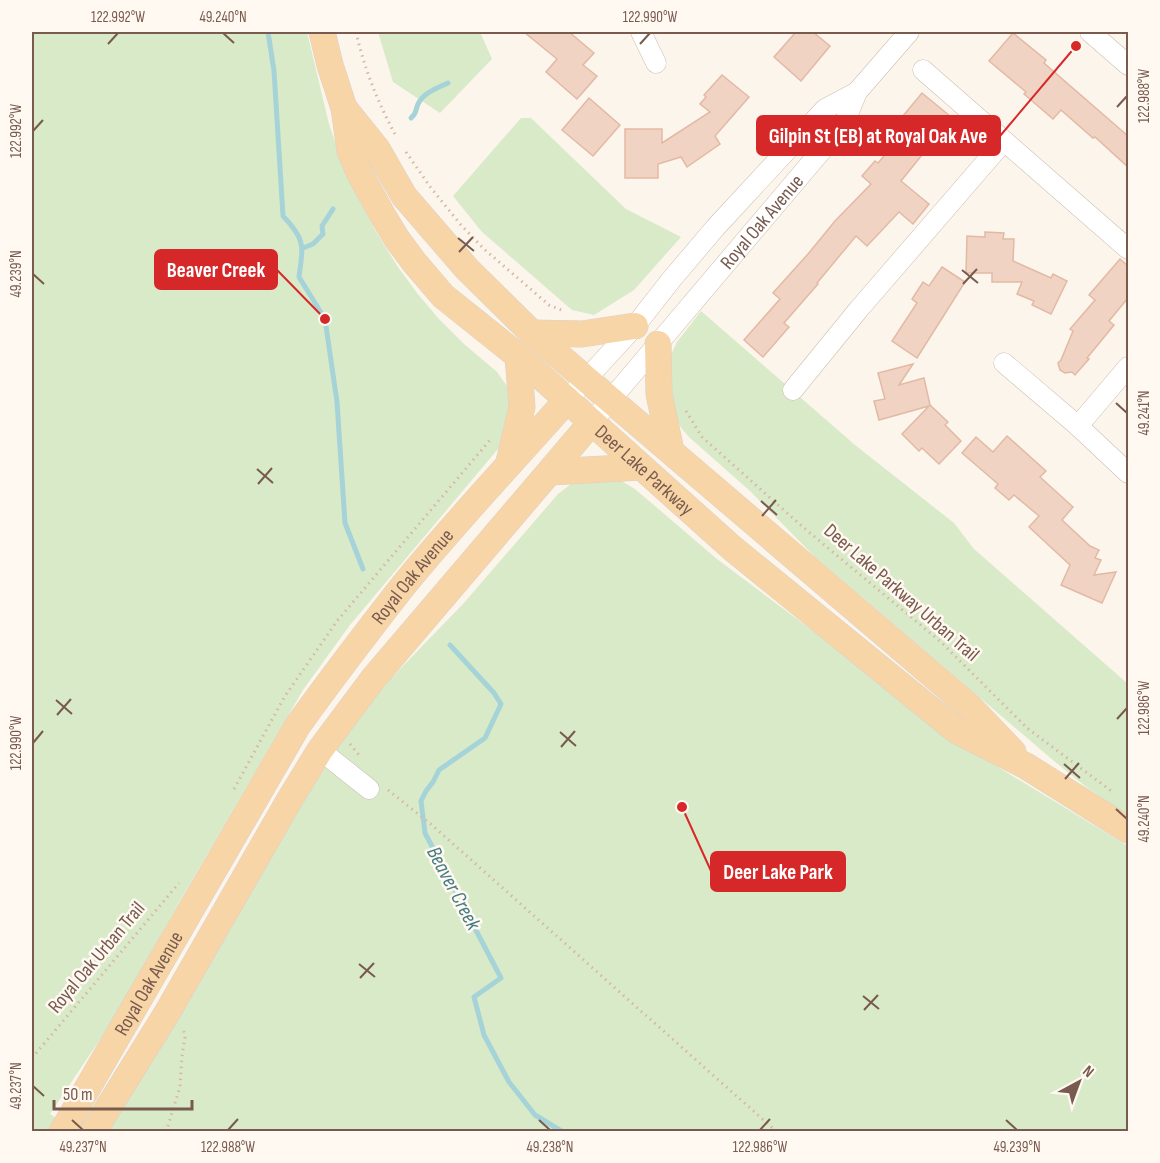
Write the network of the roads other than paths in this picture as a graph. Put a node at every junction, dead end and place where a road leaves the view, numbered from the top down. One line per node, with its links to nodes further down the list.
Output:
1 (322, 32): 9 (main road, Deer Lake Parkway)
2 (641, 32): 5 (street)
3 (909, 32): 8 (street, Royal Oak Avenue)
4 (1096, 33): 6 (street)
5 (656, 63)
6 (1128, 65)
7 (923, 70): 10 (street)
8 (856, 92): 12 (street, Royal Oak Avenue); 14 (street, Royal Oak Avenue)
9 (344, 108): 13 (main road, Deer Lake Parkway); 15 (main road, Deer Lake Parkway)
10 (1004, 141): 11 (street); 19 (street)
11 (1128, 249)
12 (635, 326): 13 (main road); 18 (street, Royal Oak Avenue)
13 (532, 333): 18 (main road, Deer Lake Parkway)
14 (658, 344): 21 (street, Royal Oak Avenue); 24 (main road)
15 (518, 356): 20 (main road, Deer Lake Parkway); 25 (main road)
16 (1004, 363): 23 (street)
17 (1128, 367): 23 (street)
18 (586, 379): 20 (street, Royal Oak Avenue); 21 (main road, Deer Lake Parkway)
19 (793, 390)
20 (567, 400): 22 (main road, Deer Lake Parkway); 25 (main road, Royal Oak Avenue)
21 (611, 400): 22 (street, Royal Oak Avenue); 24 (main road, Deer Lake Parkway)
22 (591, 423): 26 (main road, Deer Lake Parkway); 27 (main road, Royal Oak Avenue)
23 (1078, 426): 28 (street)
24 (670, 451): 30 (main road, Deer Lake Parkway)
25 (509, 463): 33 (main road, Royal Oak Avenue)
26 (641, 467): 27 (main road); 30 (main road, Deer Lake Parkway)
27 (550, 472): 29 (main road, Royal Oak Avenue)
28 (1128, 473)
29 (320, 750): 31 (street); 34 (main road, Royal Oak Avenue)
30 (1026, 766): 32 (main road, Deer Lake Parkway)
31 (369, 789)
32 (1128, 830)
33 (64, 1128)
34 (93, 1131)

